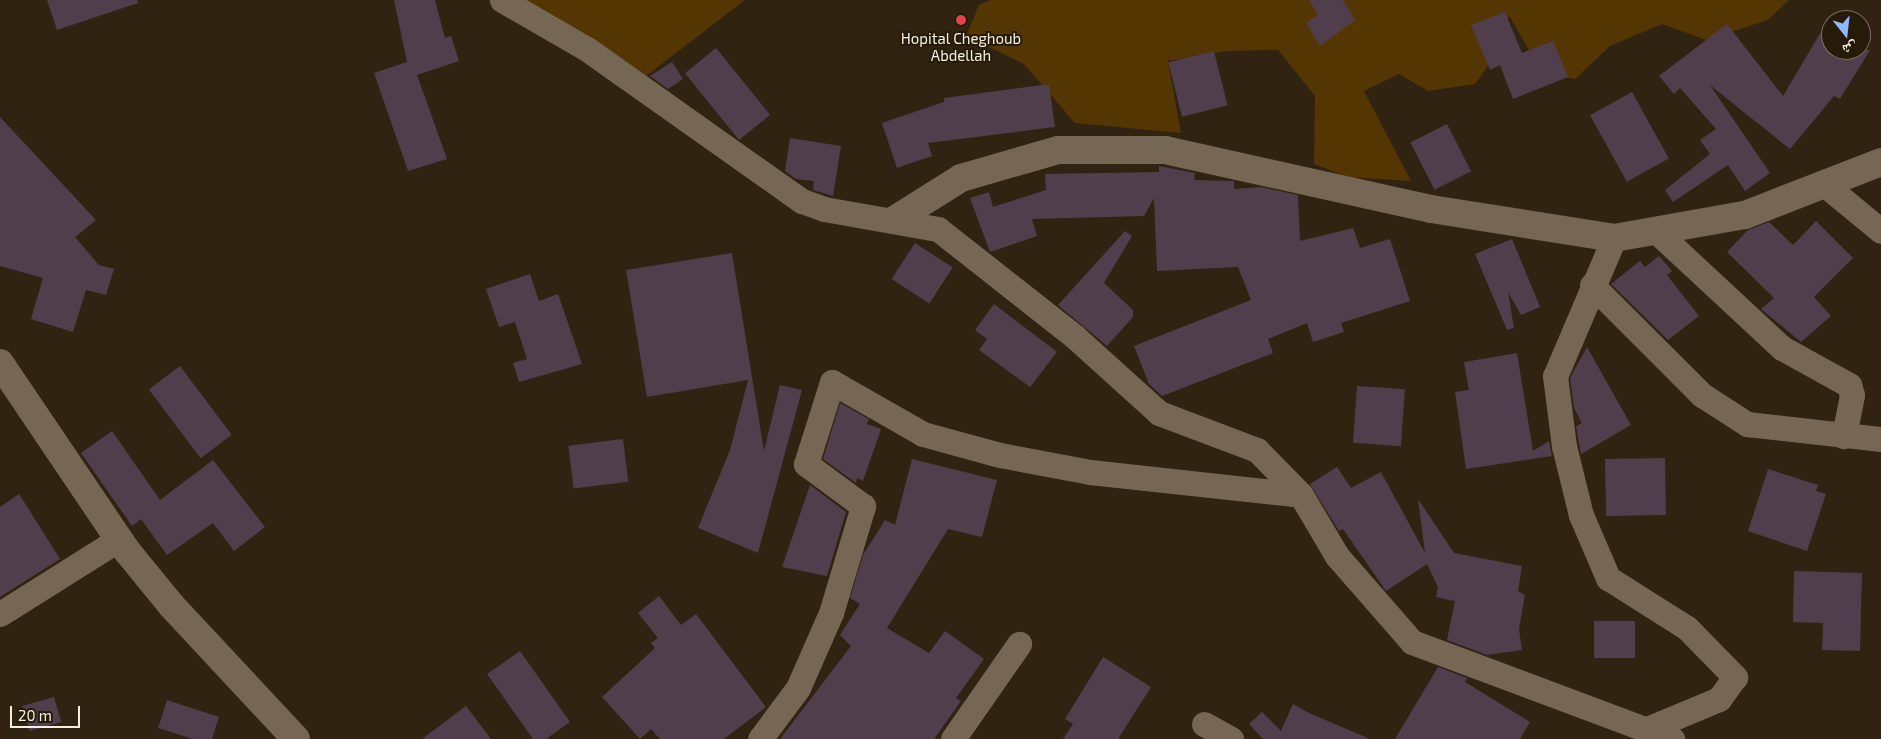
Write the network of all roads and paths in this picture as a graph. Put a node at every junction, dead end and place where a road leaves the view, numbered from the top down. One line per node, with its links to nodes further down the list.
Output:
1 (502, 0): 4 (street)
2 (1881, 162): 3 (street)
3 (1824, 184): 5 (street); 6 (street)
4 (894, 220): 7 (street); 12 (street)
5 (1656, 231): 7 (street); 10 (street)
6 (1881, 231)
7 (1614, 238): 8 (street)
8 (1592, 285): 10 (street); 17 (street)
9 (0, 363): 13 (street)
10 (1844, 436): 11 (street)
11 (1881, 439)
12 (1302, 495): 17 (street); 19 (street)
13 (119, 539): 14 (street); 18 (street)
14 (0, 614)
15 (1019, 644): 20 (street)
16 (1204, 724): 21 (street)
17 (1645, 730): 22 (street)
18 (296, 739)
19 (760, 739)
20 (953, 739)
21 (1231, 739)
22 (1672, 739)

